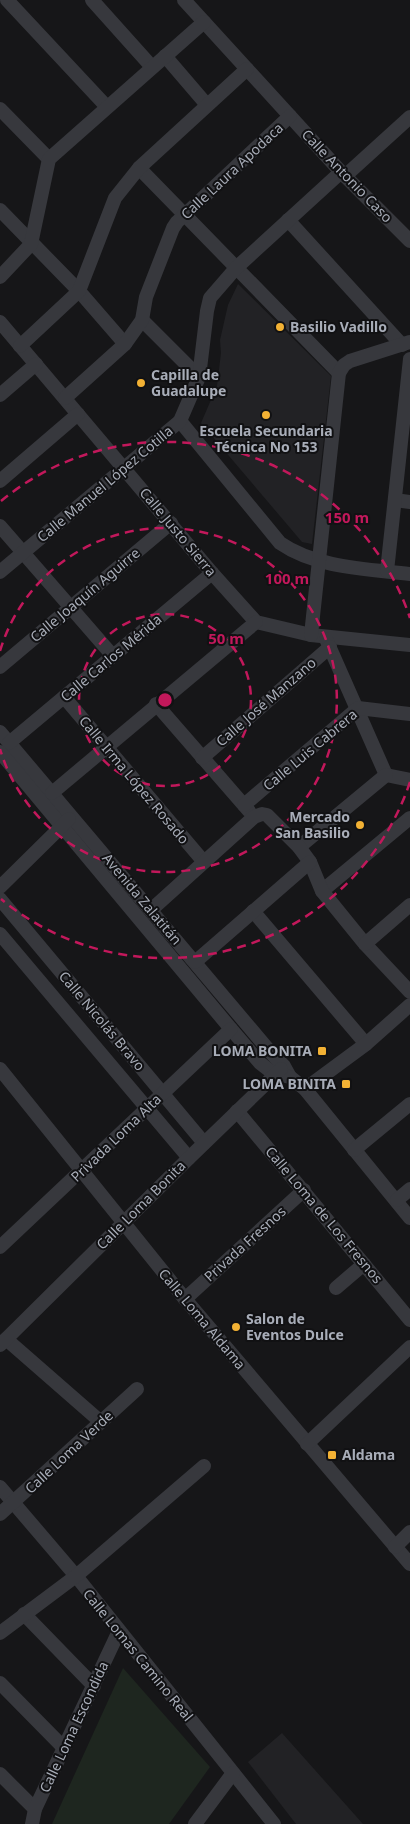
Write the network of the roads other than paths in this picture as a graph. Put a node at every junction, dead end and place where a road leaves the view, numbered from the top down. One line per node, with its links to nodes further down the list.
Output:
1 (7, 0): 9 (street)
2 (92, 0): 6 (street)
3 (184, 0): 4 (street, Calle Antonio Caso)
4 (204, 22): 5 (street); 7 (street, Calle Antonio Caso)
5 (165, 56): 6 (street); 8 (street)
6 (152, 67): 9 (street)
7 (247, 69): 8 (street); 11 (street, Calle Antonio Caso)
8 (207, 106): 14 (street)
9 (107, 107): 13 (street)
10 (0, 109): 13 (street)
11 (290, 116): 15 (street, Calle Antonio Caso); 17 (street, Calle Laura Apodaca)
12 (409, 120): 15 (street, Calle Manuel López Cotilla)
13 (48, 158): 20 (street)
14 (139, 168): 17 (street); 23 (street)
15 (343, 174): 18 (street, Calle Manuel López Cotilla); 19 (street, Calle Antonio Caso)
16 (0, 210): 20 (street)
17 (184, 215): 21 (street); 24 (street, Calle Laura Apodaca)
18 (288, 220): 21 (street, Calle Manuel López Cotilla); 26 (street)
19 (410, 241)
20 (31, 244): 22 (street); 23 (street)
21 (236, 268): 31 (street); 32 (street, Calle Manuel López Cotilla)
22 (0, 277)
23 (79, 291): 27 (street); 28 (street)
24 (142, 320): 27 (street, Calle Laura Apodaca); 32 (street)
25 (0, 322): 28 (street, Calle Justo Sierra)
26 (406, 343): 31 (street)
27 (125, 344): 34 (street, Calle Laura Apodaca)
28 (20, 346): 30 (street, Calle Justo Sierra)
29 (410, 359): 39 (street)
30 (36, 364): 33 (street); 34 (street, Calle Justo Sierra)
31 (341, 369): 44 (street)
32 (199, 377): 36 (street, Calle Manuel López Cotilla)
33 (0, 395)
34 (65, 398): 35 (street, Calle Justo Sierra)
35 (78, 414): 37 (street, Calle Justo Sierra); 38 (street)
36 (180, 421): 37 (street, Calle Manuel López Cotilla); 44 (street)
37 (124, 468): 41 (street, Calle Justo Sierra); 43 (street, Calle Manuel López Cotilla)
38 (0, 481)
39 (395, 500): 40 (street); 45 (street)
40 (410, 502)
41 (171, 523): 47 (street, Calle Justo Sierra); 49 (street, Calle Joaquín Aguirre)
42 (0, 526): 43 (street)
43 (23, 552): 46 (street, Calle Manuel López Cotilla); 49 (street)
44 (318, 561): 45 (street); 51 (street)
45 (387, 571): 48 (street)
46 (0, 572)
47 (212, 573): 50 (street, Calle Justo Sierra); 53 (street, Calle Carlos Mérida)
48 (410, 574)
49 (71, 607): 53 (street); 54 (street, Calle Joaquín Aguirre)
50 (256, 622): 51 (street); 56 (street)
51 (322, 639): 52 (street); 57 (street); 62 (street, Calle José Manzano)
52 (410, 645)
53 (113, 656): 55 (street, Calle Carlos Mérida)
54 (0, 667)
55 (64, 697): 60 (street, Calle Irma López Rosado); 61 (street, Calle Carlos Mérida)
56 (156, 704): 60 (street); 62 (street)
57 (358, 708): 58 (street, Calle Luis Cabrera); 63 (street); 66 (street, Calle Luis Cabrera)
58 (410, 714)
59 (0, 732): 61 (street, Avenida Zalatitán)
60 (106, 746): 65 (street); 71 (street, Calle Irma López Rosado)
61 (5, 748): 65 (street, Avenida Zalatitán); 69 (street, Avenida Zalatitán)
62 (202, 758): 66 (street)
63 (386, 775): 64 (street); 70 (street)
64 (410, 780)
65 (52, 793): 69 (street, Avenida Zalatitán)
66 (244, 805): 67 (street)
67 (258, 815): 70 (street); 71 (street)
68 (410, 818): 74 (street)
69 (67, 821): 73 (street); 77 (street, Avenida Zalatitán); 84 (street, Avenida Zalatitán)
70 (298, 847): 72 (street)
71 (204, 862): 77 (street)
72 (310, 862): 74 (street); 78 (street)
73 (0, 887)
74 (322, 892): 80 (street)
75 (0, 899): 89 (street, Calle Nicolás Bravo)
76 (410, 906): 80 (street)
77 (151, 910): 81 (street, Avenida Zalatitán)
78 (253, 911): 81 (street); 85 (street)
79 (0, 934): 91 (street, Calle Nicolás Bravo)
80 (365, 944): 82 (street)
81 (195, 962): 87 (street, Avenida Zalatitán)
82 (410, 992)
83 (410, 1005): 85 (street)
84 (230, 1029): 87 (street, Avenida Zalatitán); 89 (street, Privada Loma Alta)
85 (366, 1044): 88 (street)
86 (0, 1069): 96 (street, Calle Loma Aldama)
87 (284, 1072): 88 (street); 92 (street, Calle Loma Bonita)
88 (305, 1089): 94 (street)
89 (162, 1094): 91 (street, Privada Loma Alta); 93 (street, Calle Nicolás Bravo)
90 (410, 1104): 94 (street)
91 (147, 1108): 95 (street, Calle Nicolás Bravo); 96 (street, Privada Loma Alta)
92 (237, 1111): 93 (street, Calle Loma Bonita); 98 (street, Calle Loma de Los Fresnos)
93 (204, 1143): 95 (street, Calle Loma Bonita)
94 (354, 1150): 99 (street)
95 (188, 1158): 101 (street, Calle Loma Bonita)
96 (82, 1170): 101 (street, Calle Loma Aldama); 102 (street, Privada Loma Alta)
97 (410, 1189): 99 (street)
98 (304, 1190): 103 (street, Calle Loma de Los Fresnos); 105 (street, Privada Fresnos)
99 (397, 1200): 100 (street)
100 (410, 1218)
101 (123, 1223): 105 (street, Calle Loma Aldama); 107 (street, Calle Loma Bonita)
102 (0, 1247)
103 (364, 1264): 104 (street); 106 (street, Calle Loma de Los Fresnos)
104 (336, 1288)
105 (185, 1298): 111 (street, Calle Loma Aldama)
106 (410, 1320)
107 (3, 1342): 110 (street)
108 (410, 1347): 111 (street)
109 (137, 1389): 110 (street, Calle Loma Verde)
110 (101, 1422): 114 (street, Calle Loma Verde)
111 (307, 1444): 117 (street, Calle Loma Aldama)
112 (204, 1466): 119 (street)
113 (0, 1487): 114 (street, Calle Lomas Camino Real)
114 (13, 1503): 115 (street, Calle Loma Verde); 119 (street, Calle Lomas Camino Real)
115 (0, 1514)
116 (410, 1532): 117 (street)
117 (395, 1547): 118 (street, Calle Loma Aldama)
118 (410, 1564)
119 (76, 1576): 120 (street); 121 (street, Calle Lomas Camino Real)
120 (24, 1614): 122 (street); 124 (street)
121 (119, 1631): 124 (street, Calle Loma Escondida); 126 (street, Calle Lomas Camino Real)
122 (0, 1633)
123 (0, 1683): 125 (street)
124 (94, 1686): 125 (street, Calle Loma Escondida)
125 (64, 1748): 128 (street, Calle Loma Escondida)
126 (233, 1772): 130 (street); 131 (street, Calle Lomas Camino Real)
127 (0, 1774): 128 (street)
128 (35, 1809): 129 (street, Calle Loma Escondida)
129 (32, 1824)
130 (195, 1824)
131 (274, 1824)

